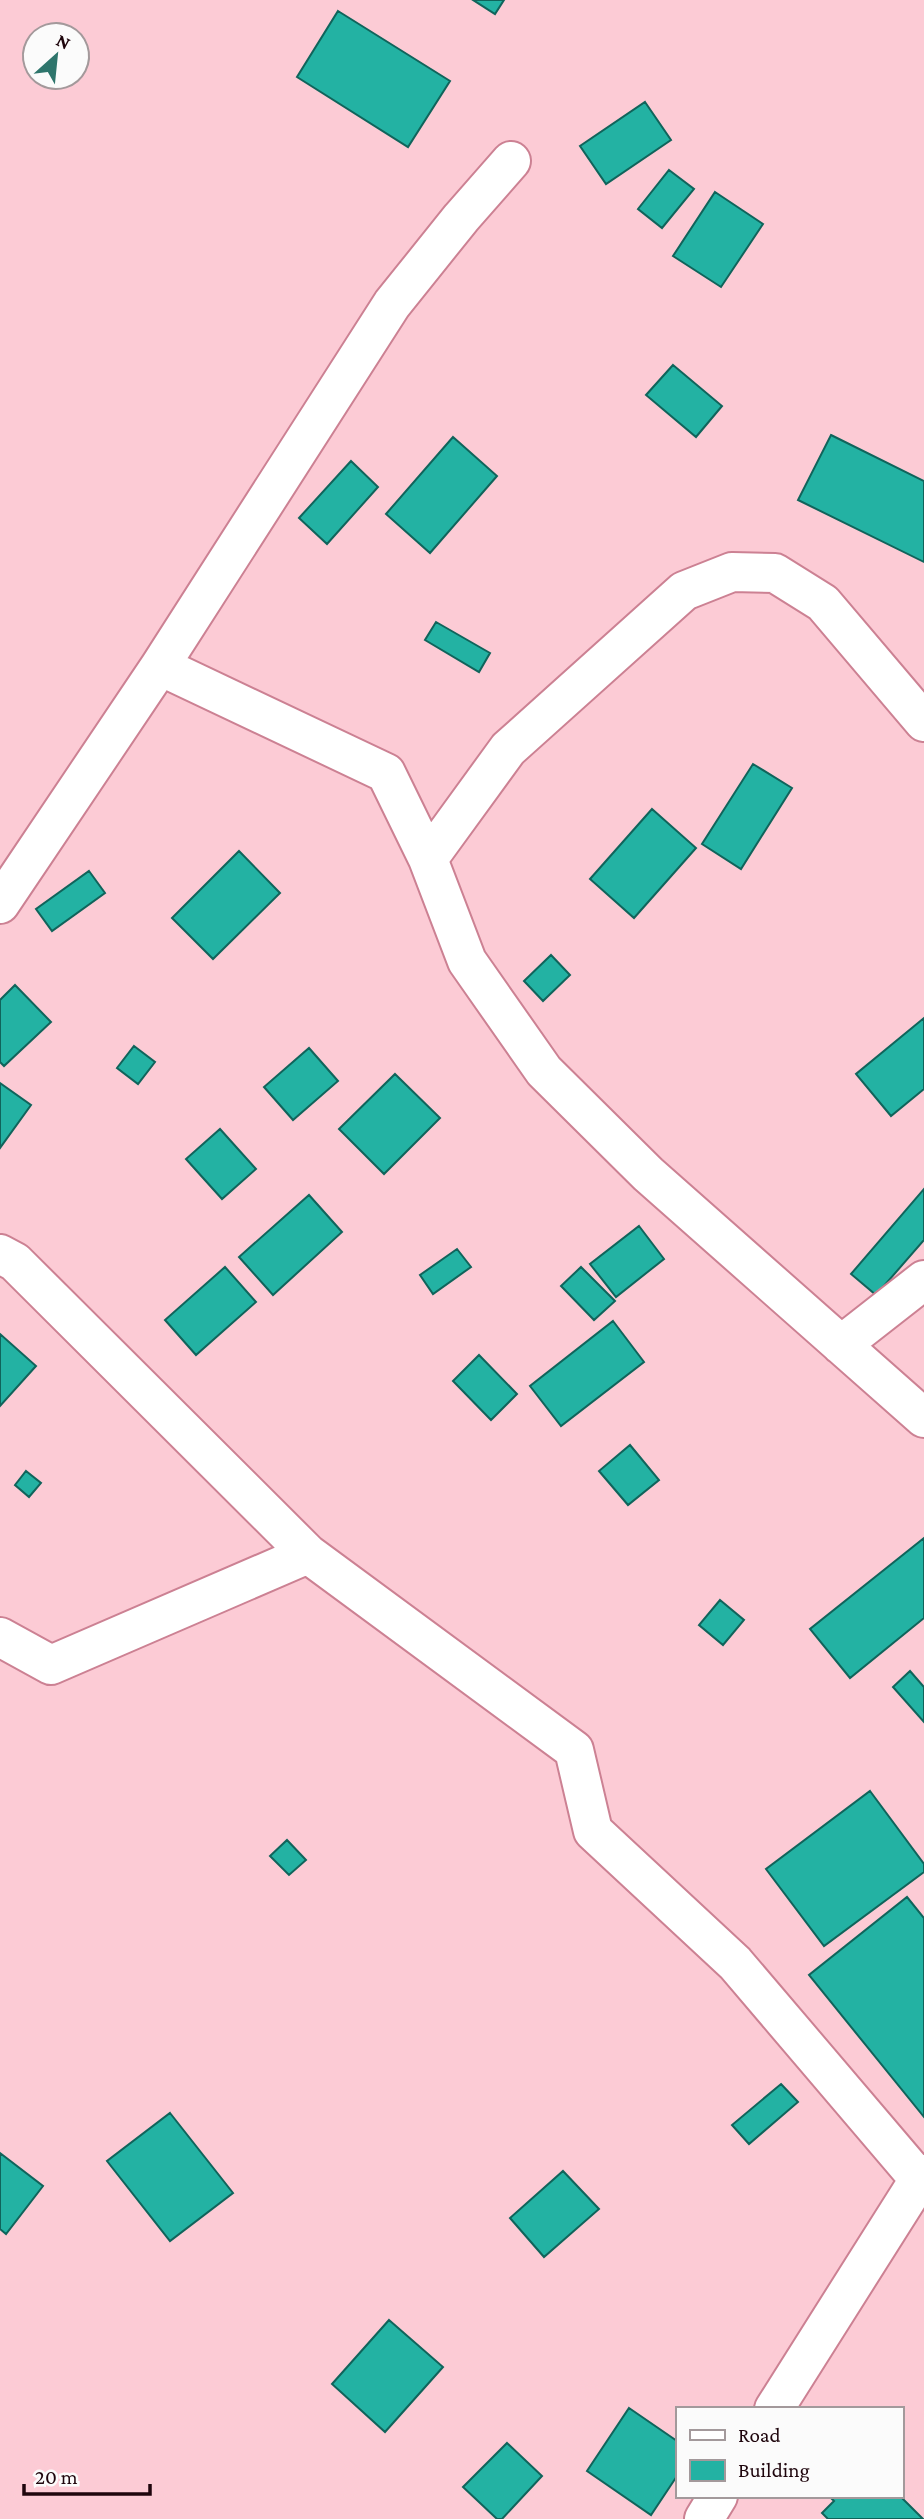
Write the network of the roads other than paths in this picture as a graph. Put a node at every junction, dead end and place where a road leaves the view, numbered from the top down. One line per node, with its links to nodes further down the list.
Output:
1 (511, 161): 2 (street)
2 (160, 666): 4 (street); 5 (street)
3 (924, 722): 4 (street)
4 (428, 859): 8 (street)
5 (0, 904)
6 (0, 1254): 10 (street)
7 (924, 1280): 8 (street)
8 (841, 1345): 9 (street)
9 (924, 1418)
10 (308, 1554): 11 (street); 12 (street)
11 (0, 1636)
12 (923, 2179): 13 (street)
13 (775, 2407)
14 (717, 2498): 15 (street)
15 (704, 2519)

